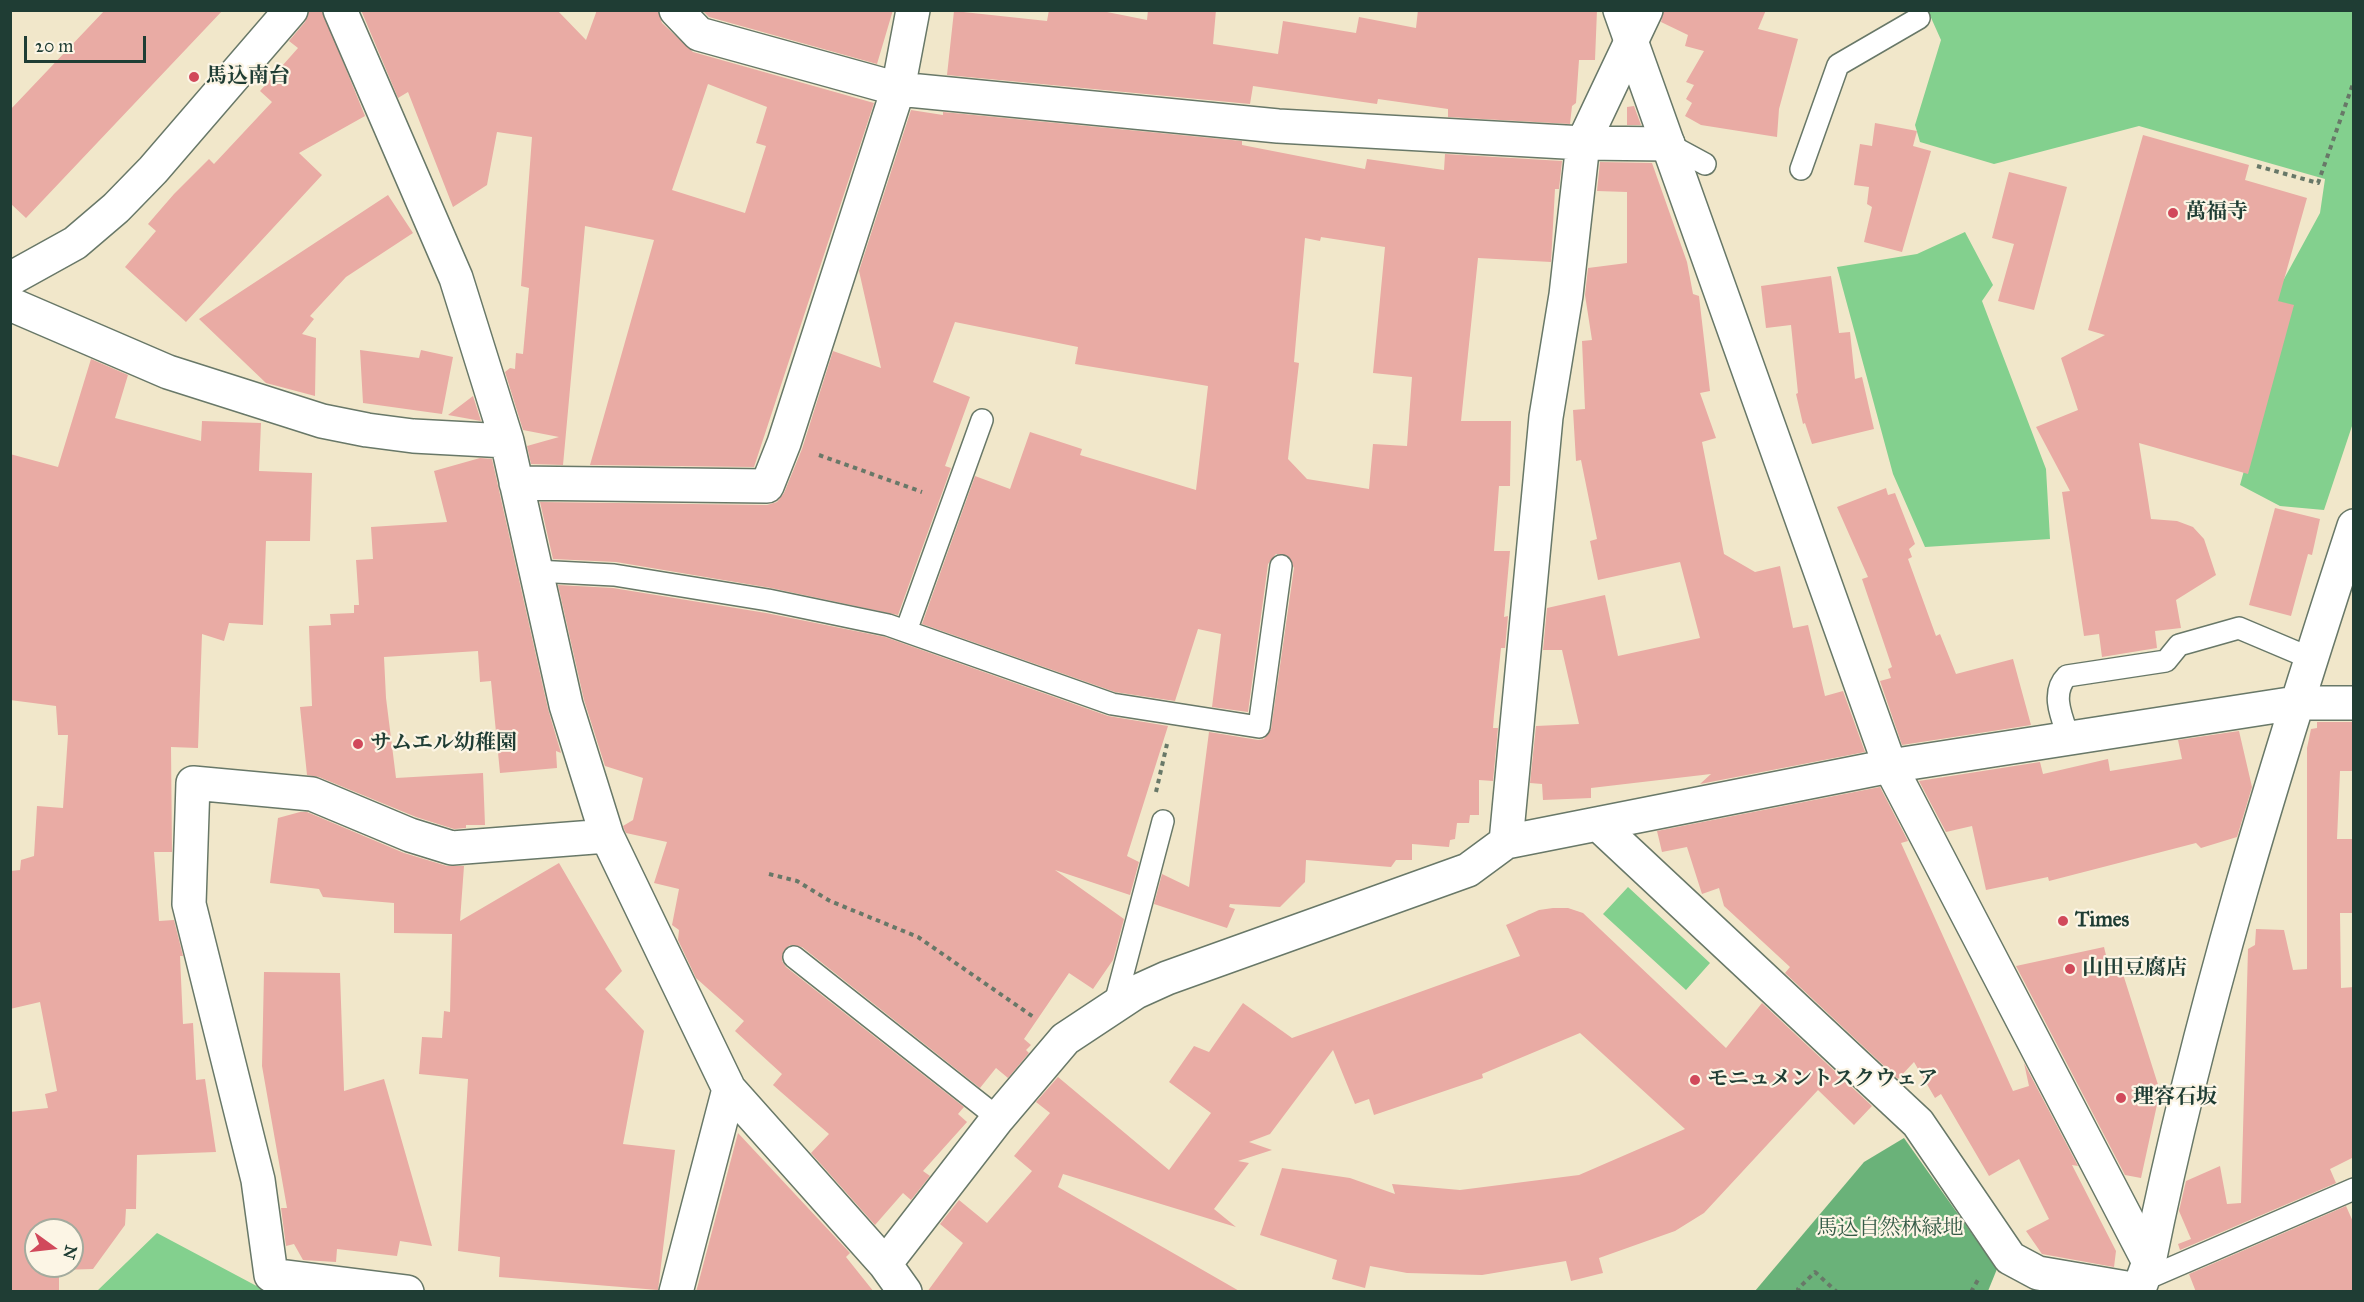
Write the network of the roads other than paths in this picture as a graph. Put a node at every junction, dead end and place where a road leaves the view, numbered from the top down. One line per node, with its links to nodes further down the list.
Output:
1 (291, 10): 13 (street)
2 (340, 10): 16 (street)
3 (676, 10): 8 (street)
4 (913, 10): 8 (street)
5 (1646, 10): 7 (street)
6 (1919, 18): 12 (lane)
7 (1626, 25): 9 (street); 10 (street)
8 (898, 89): 9 (street); 17 (street)
9 (1583, 143): 10 (street); 30 (street)
10 (1668, 144): 11 (lane); 26 (street)
11 (1705, 164)
12 (1801, 170)
13 (10, 279)
14 (10, 304): 16 (street)
15 (982, 420): 21 (lane)
16 (507, 441): 17 (street)
17 (516, 483): 20 (street)
18 (2354, 526): 22 (street)
19 (1281, 566): 21 (lane)
20 (535, 571): 21 (lane); 29 (street)
21 (906, 631)
22 (2310, 658): 23 (street); 25 (lane)
23 (2296, 703): 24 (street); 25 (street); 37 (street)
24 (2354, 703)
25 (2069, 738): 26 (street)
26 (1890, 766): 28 (street); 37 (street)
27 (1163, 821): 32 (lane)
28 (1598, 824): 30 (street); 37 (street)
29 (607, 836): 33 (street); 38 (street)
30 (1506, 842): 32 (street)
31 (794, 957): 34 (lane)
32 (1114, 1007): 34 (street)
33 (729, 1089): 36 (street); 39 (street)
34 (998, 1118): 36 (street)
35 (2354, 1189): 37 (lane)
36 (885, 1264): 40 (street)
37 (2149, 1282)
38 (407, 1292)
39 (676, 1292)
40 (905, 1292)

